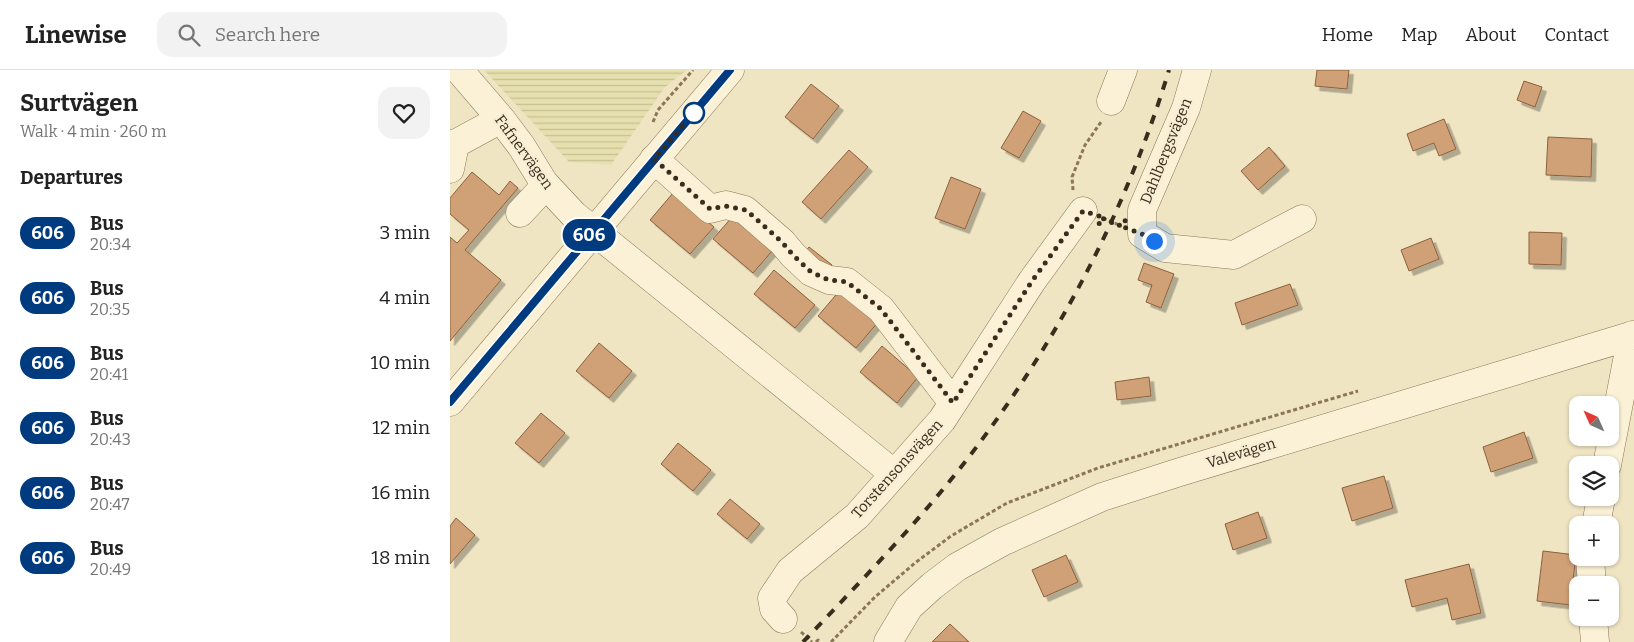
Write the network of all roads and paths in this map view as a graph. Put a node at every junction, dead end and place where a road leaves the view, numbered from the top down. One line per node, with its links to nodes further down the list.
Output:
1 (459, 70): 6 (street, Fafnervägen)
2 (730, 70): 8 (street)
3 (1123, 70): 5 (street)
4 (1197, 70): 14 (street, Dahlbergsvägen)
5 (1111, 101): 10 (path)
6 (501, 119): 7 (street); 9 (street, Fafnervägen)
7 (452, 152)
8 (654, 159): 13 (street); 17 (street)
9 (546, 185): 11 (street); 13 (street, Fafnervägen)
10 (1083, 211): 14 (path); 17 (street, Torstensonsvägen)
11 (520, 213)
12 (1302, 219): 14 (street)
13 (594, 230): 16 (street); 19 (street, Fafnervägen)
14 (1142, 234)
15 (1633, 335): 18 (street); 24 (street, Valevägen)
16 (450, 402)
17 (953, 403): 19 (street, Torstensonsvägen)
18 (1609, 456)
19 (893, 473): 20 (street, Torstensonsvägen)
20 (783, 619)
21 (1593, 626): 25 (street)
22 (845, 628): 23 (path)
23 (831, 642)
24 (888, 642)
25 (1594, 642)

